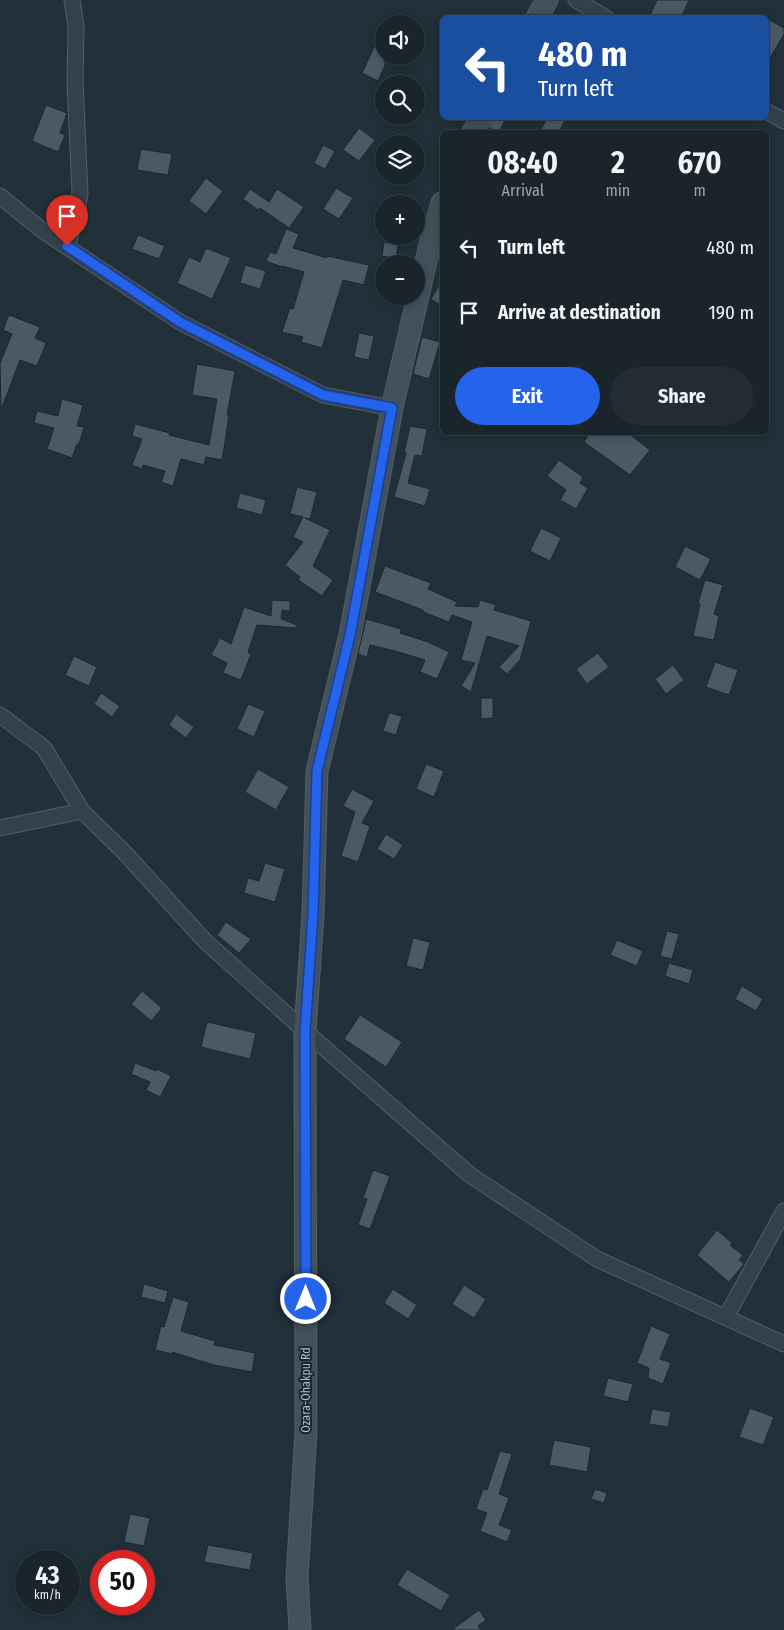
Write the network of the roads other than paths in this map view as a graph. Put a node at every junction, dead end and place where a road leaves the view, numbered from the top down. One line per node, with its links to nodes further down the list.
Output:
1 (72, 0): 10 (street)
2 (547, 0): 4 (main road)
3 (576, 0): 5 (street)
4 (539, 15)
5 (601, 15)
6 (769, 113): 7 (street)
7 (784, 121)
8 (0, 196): 10 (street)
9 (440, 210): 11 (main road, Ozara-Ohakpu Rd)
10 (67, 246): 11 (street)
11 (392, 408): 15 (main road, Ozara-Ohakpu Rd)
12 (0, 715): 13 (street)
13 (82, 811): 14 (street); 15 (street)
14 (0, 828)
15 (305, 1032): 17 (street); 19 (main road, Ozara-Ohakpu Rd)
16 (784, 1211): 17 (street)
17 (726, 1318): 18 (street)
18 (784, 1344)
19 (300, 1630)

